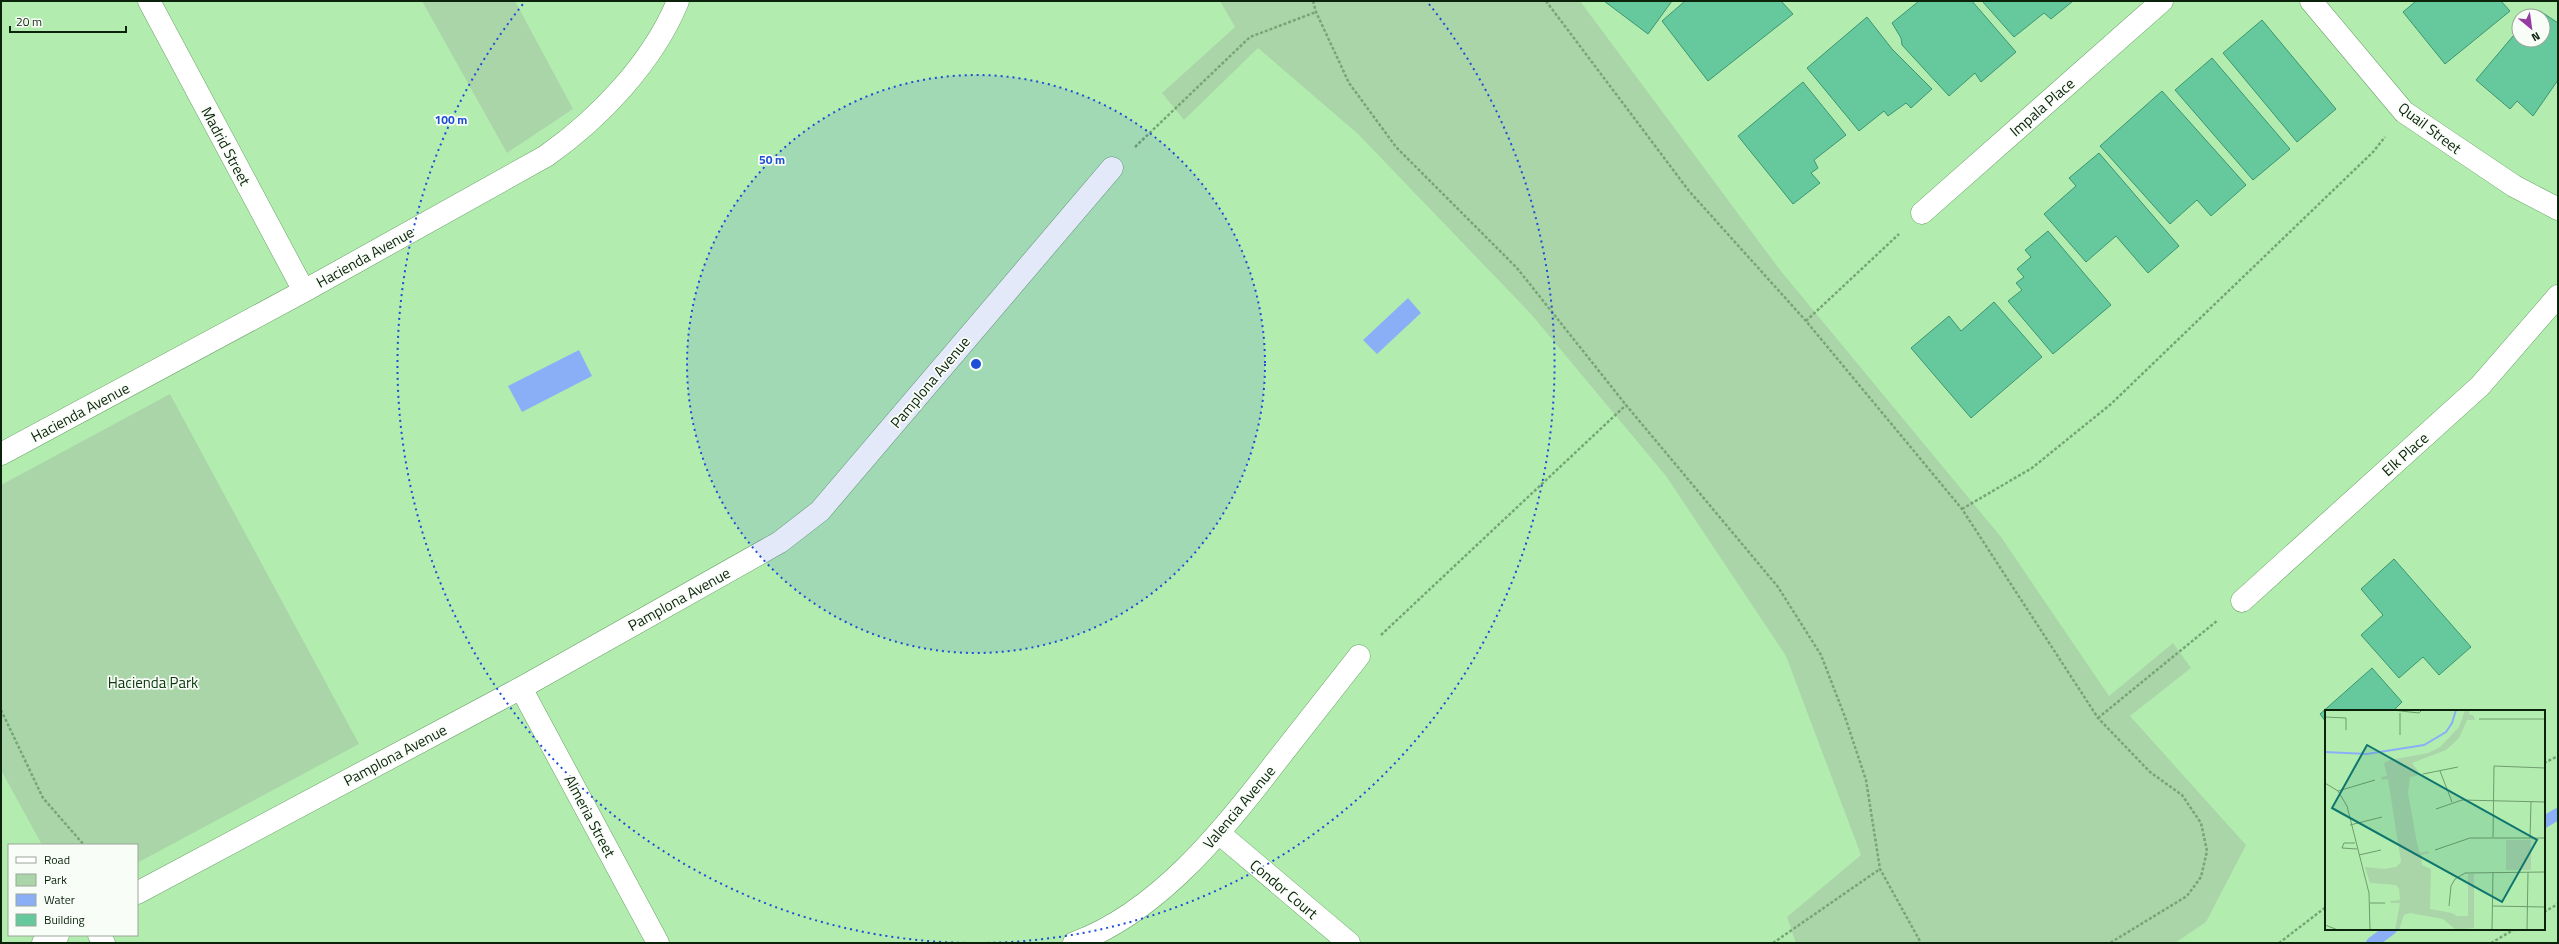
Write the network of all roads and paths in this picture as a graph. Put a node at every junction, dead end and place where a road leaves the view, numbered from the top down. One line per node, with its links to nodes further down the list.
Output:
1 (148, 1): 12 (street, Madrid Street)
2 (678, 1): 12 (street, Hacienda Avenue)
3 (1313, 1): 7 (path)
4 (1546, 1): 14 (path)
5 (2162, 1): 11 (street, Impala Place)
6 (2311, 1): 8 (street, Quail Street)
7 (1316, 12): 9 (path); 15 (path)
8 (2404, 112): 10 (street, Quail Street); 17 (path)
9 (1112, 168): 20 (street, Pamplona Avenue)
10 (2558, 209)
11 (1922, 213): 14 (path)
12 (304, 291): 16 (street, Hacienda Avenue)
13 (2558, 296): 18 (street, Elk Place)
14 (1806, 321): 17 (path)
15 (1626, 405): 19 (path); 27 (path)
16 (1, 454)
17 (1962, 509): 22 (path)
18 (2242, 601): 22 (path)
19 (1359, 656): 25 (street, Valencia Avenue)
20 (521, 688): 28 (street, Pamplona Avenue); 35 (street, Almeria Street)
21 (1, 710): 26 (path)
22 (2098, 718): 40 (path)
23 (2558, 756): 24 (path)
24 (2545, 762)
25 (1220, 834): 36 (street, Valencia Avenue); 37 (street, Condor Court)
26 (83, 844)
27 (1880, 869): 38 (path); 39 (path)
28 (138, 892)
29 (2558, 904): 31 (path)
30 (2325, 908): 41 (path)
31 (2545, 911)
32 (2514, 930): 42 (path)
33 (56, 936): 34 (street)
34 (43, 943)
35 (658, 943)
36 (1074, 943)
37 (1349, 943)
38 (1773, 943)
39 (1921, 943)
40 (2110, 943)
41 (2280, 943)
42 (2491, 943)

